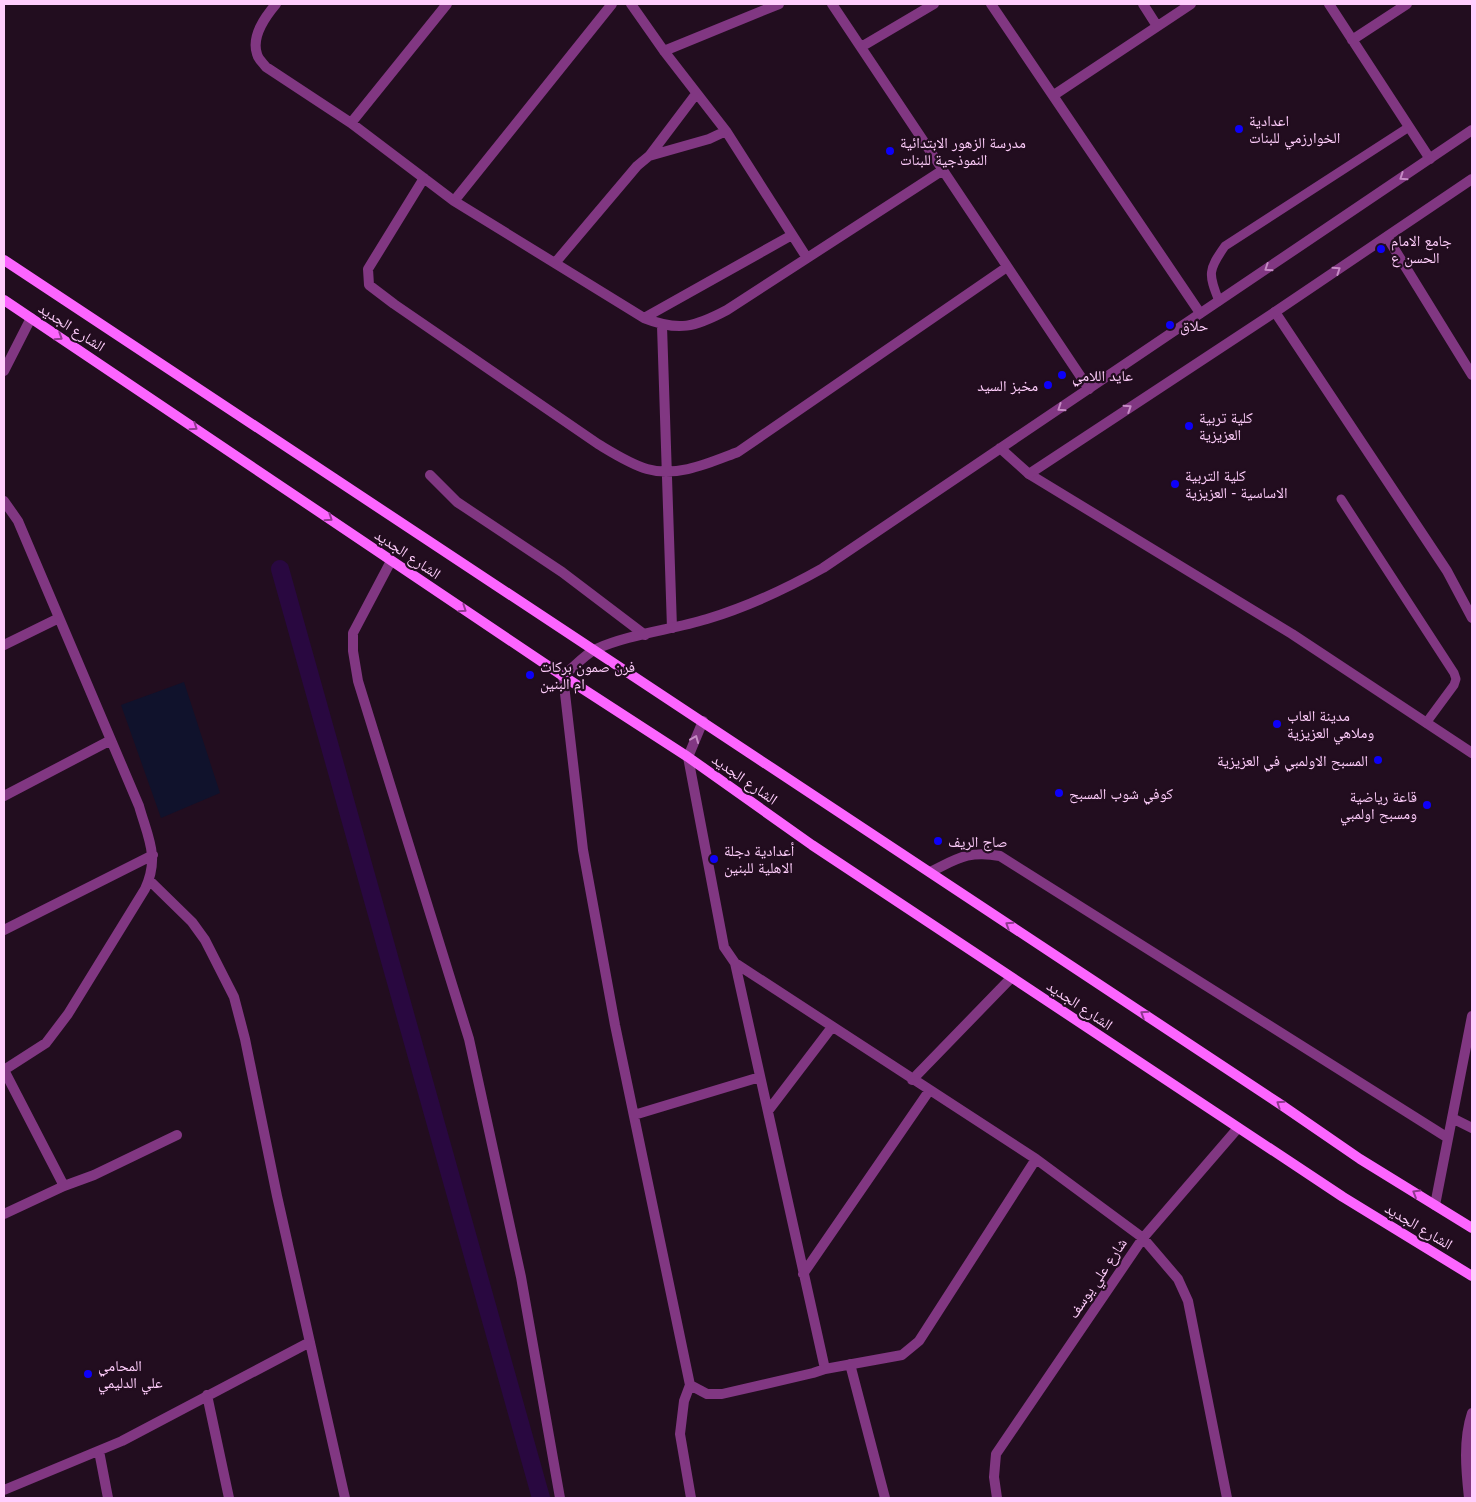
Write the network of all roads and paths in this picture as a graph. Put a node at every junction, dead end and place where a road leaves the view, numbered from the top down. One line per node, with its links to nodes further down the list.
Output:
1 (276, 4): 19 (street)
2 (447, 4): 19 (street)
3 (612, 4): 28 (street)
4 (631, 4): 16 (street)
5 (779, 4): 16 (street)
6 (832, 4): 15 (street)
7 (934, 4): 15 (street)
8 (991, 4): 18 (street)
9 (1143, 4): 13 (street)
10 (1191, 4): 13 (street)
11 (1329, 4): 14 (street)
12 (1407, 4): 14 (street)
13 (1157, 26): 18 (street)
14 (1352, 40): 20 (street)
15 (861, 47): 25 (street)
16 (664, 51): 17 (street)
17 (696, 94): 22 (street); 23 (street)
18 (1054, 95): 38 (street)
19 (351, 123): 26 (street)
20 (1409, 127): 24 (street); 36 (lane)
21 (1472, 130): 24 (street)
22 (726, 131): 23 (street); 29 (street)
23 (649, 156): 33 (street)
24 (1430, 159): 36 (street, one-way to 36)
25 (943, 170): 31 (street); 34 (street)
26 (424, 178): 28 (street); 46 (street)
27 (1472, 179): 30 (street)
28 (454, 201): 33 (street)
29 (792, 235): 31 (street); 40 (street)
30 (1387, 236): 37 (street, one-way to 30); 43 (street)
31 (807, 258): 41 (street)
32 (4, 260): 57 (main road, الشارع الجديد)
33 (555, 263): 40 (street)
34 (1008, 267): 44 (street); 46 (street)
35 (4, 300): 39 (main road, الشارع الجديد)
36 (1219, 301): 38 (street)
37 (1275, 312): 47 (street, one-way to 37); 53 (street)
38 (1200, 313): 44 (street)
39 (31, 318): 42 (street); 51 (main road, الشارع الجديد, one-way to 51)
40 (644, 318): 41 (street)
41 (662, 326): 46 (street)
42 (4, 371)
43 (1472, 374)
44 (1089, 389): 45 (street, one-way to 45)
45 (1000, 448): 47 (street); 54 (street)
46 (667, 471): 54 (street)
47 (1029, 474): 60 (street)
48 (430, 475): 55 (street)
49 (1341, 498): 60 (lane)
50 (4, 500): 52 (street)
51 (391, 561): 58 (main road, الشارع الجديد, one-way to 58); 103 (street)
52 (59, 618): 56 (street); 61 (street)
53 (1472, 618)
54 (672, 628): 55 (street)
55 (645, 635): 57 (street)
56 (4, 645)
57 (594, 650): 58 (street); 59 (main road, الشارع الجديد)
58 (563, 676): 63 (main road, الشارع الجديد); 78 (street)
59 (703, 721): 63 (street, one-way to 59); 66 (main road, الشارع الجديد)
60 (1426, 723): 62 (street)
61 (111, 740): 64 (street); 65 (street)
62 (1472, 753)
63 (688, 757): 69 (street); 70 (main road, الشارع الجديد)
64 (4, 796)
65 (153, 855): 67 (street); 68 (street)
66 (930, 872): 83 (street); 86 (main road, الشارع الجديد, one-way to 66)
67 (149, 880): 73 (street); 92 (street)
68 (4, 930)
69 (735, 963): 72 (street); 74 (street)
70 (1012, 978): 75 (street); 80 (main road, الشارع الجديد)
71 (1472, 1016): 79 (street)
72 (832, 1027): 75 (street); 77 (street)
73 (4, 1070): 85 (street)
74 (760, 1076): 77 (street); 78 (street)
75 (912, 1080): 76 (street)
76 (930, 1091): 84 (street); 90 (street)
77 (768, 1111): 90 (street)
78 (634, 1115): 95 (street)
79 (1452, 1118): 81 (street); 83 (street)
80 (1238, 1128): 89 (street); 91 (main road, الشارع الجديد)
81 (1472, 1128)
82 (177, 1135): 85 (street)
83 (1448, 1138): 86 (street)
84 (1036, 1159): 89 (street); 93 (street)
85 (64, 1186): 87 (street)
86 (1434, 1205): 88 (main road, الشارع الجديد)
87 (4, 1214)
88 (1472, 1228)
89 (1143, 1238): 106 (street, شارع علي يوسف); 107 (street, شارع علي يوسف)
90 (803, 1274): 94 (street)
91 (1472, 1276)
92 (310, 1342): 96 (street); 102 (street)
93 (850, 1364): 94 (street); 105 (street)
94 (824, 1369): 95 (street)
95 (690, 1385): 104 (street)
96 (208, 1395): 98 (street); 101 (street)
97 (1472, 1413): 108 (street)
98 (99, 1451): 99 (street); 100 (street)
99 (4, 1490)
100 (108, 1498)
101 (229, 1498)
102 (345, 1498)
103 (560, 1498)
104 (691, 1498)
105 (885, 1498)
106 (997, 1498)
107 (1227, 1498)
108 (1469, 1498)

